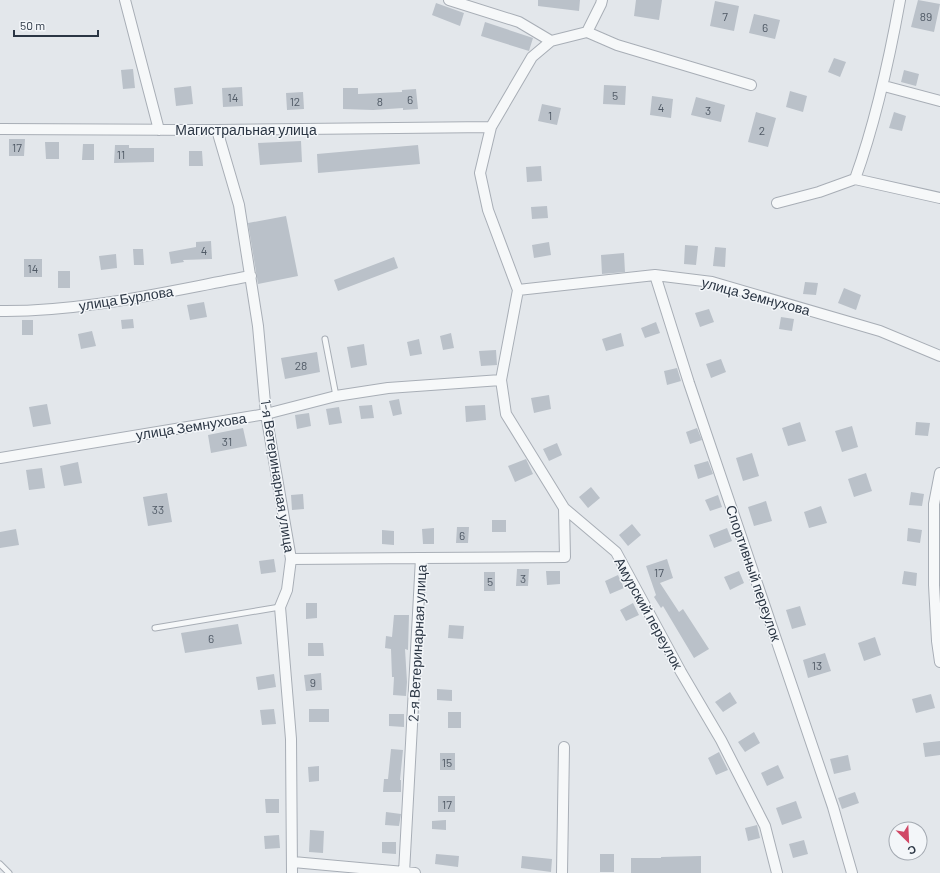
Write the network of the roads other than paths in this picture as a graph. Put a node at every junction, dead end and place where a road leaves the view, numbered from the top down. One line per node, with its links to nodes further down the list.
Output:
1 (125, 0): 12 (street)
2 (449, 0): 6 (street)
3 (602, 0): 5 (street)
4 (900, 0): 8 (street)
5 (586, 32): 6 (street); 7 (street)
6 (551, 41): 10 (street)
7 (751, 85)
8 (884, 86): 9 (street); 14 (street)
9 (940, 101)
10 (492, 127): 13 (street, Магистральная улица); 19 (street)
11 (0, 129): 12 (street, Магистральная улица)
12 (159, 130): 13 (street, Магистральная улица)
13 (217, 130): 18 (street, 1-я Ветеринарная улица)
14 (855, 179): 15 (street); 16 (street)
15 (940, 198)
16 (777, 203)
17 (655, 274): 19 (street, улица Земнухова); 22 (street, улица Земнухова); 43 (street, Спортивный переулок)
18 (251, 276): 20 (street, улица Бурлова); 25 (street, 1-я Ветеринарная улица)
19 (518, 290): 23 (street, Амурский переулок)
20 (0, 311)
21 (325, 339): 24 (lane)
22 (940, 356)
23 (501, 380): 24 (street, улица Земнухова); 28 (street, Амурский переулок)
24 (336, 396): 25 (street, улица Земнухова)
25 (266, 414): 26 (street, улица Земнухова); 30 (street, 1-я Ветеринарная улица)
26 (0, 458)
27 (940, 473): 33 (street)
28 (564, 508): 29 (street, 2-я Ветеринарная улица); 42 (street, Амурский переулок)
29 (421, 558): 30 (street); 37 (street, 2-я Ветеринарная улица)
30 (291, 559): 31 (street, 1-я Ветеринарная улица)
31 (280, 607): 32 (lane); 35 (street, 1-я Ветеринарная улица)
32 (155, 628)
33 (940, 662)
34 (564, 748): 41 (street)
35 (293, 862): 37 (street); 39 (street, 1-я Ветеринарная улица)
36 (0, 864): 38 (lane)
37 (404, 872): 40 (street)
38 (9, 873)
39 (292, 873)
40 (415, 873)
41 (562, 873)
42 (777, 873)
43 (852, 873)

